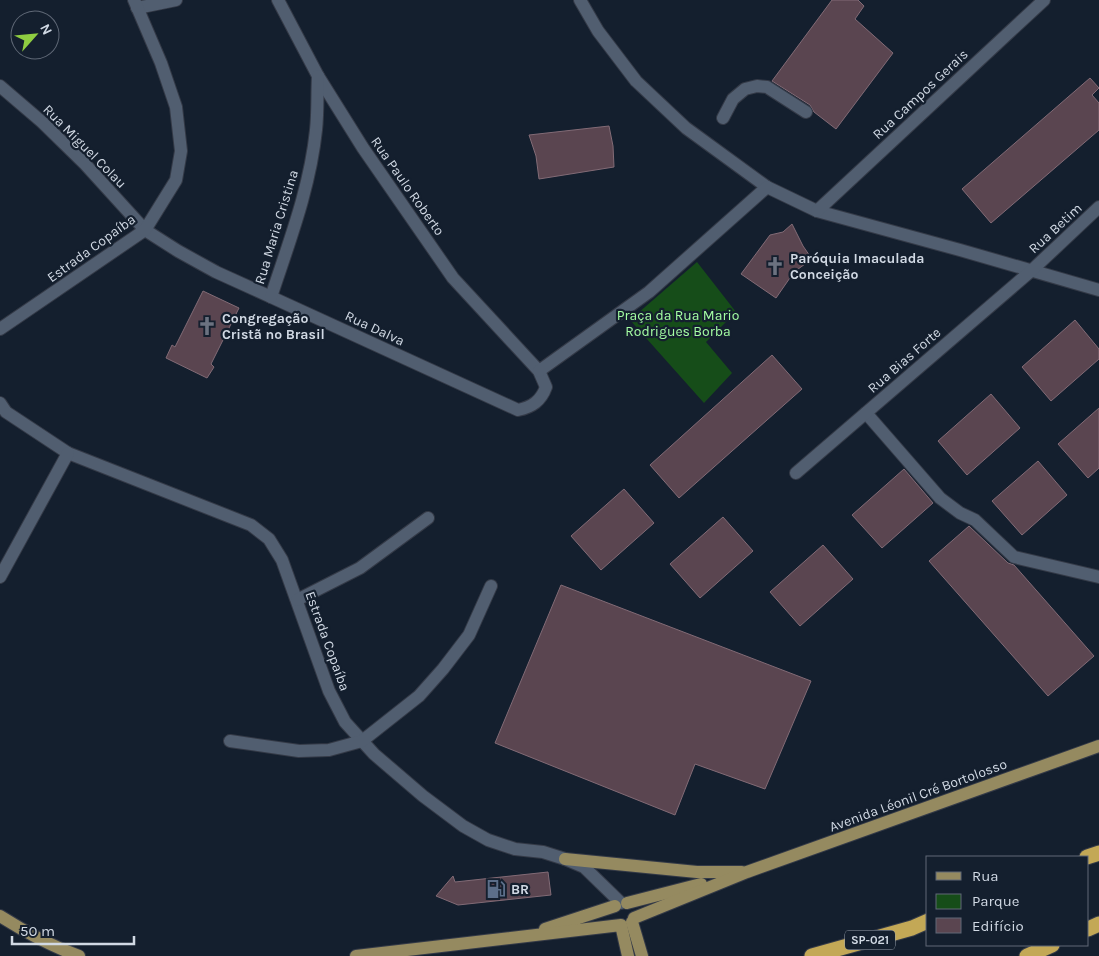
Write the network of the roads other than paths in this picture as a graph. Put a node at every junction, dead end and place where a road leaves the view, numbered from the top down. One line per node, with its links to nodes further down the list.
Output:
1 (176, 0): 5 (street)
2 (278, 0): 6 (street, Rua Paulo Roberto)
3 (580, 0): 10 (street)
4 (1044, 0): 12 (street, Rua Campos Gerais)
5 (135, 4): 13 (street, Estrada Copaíba)
6 (318, 76): 16 (street, Rua Maria Cristina); 18 (street, Rua Paulo Roberto)
7 (0, 86): 13 (street, Rua Miguel Colau)
8 (806, 112): 9 (street)
9 (723, 118)
10 (766, 187): 12 (street); 18 (street)
11 (1099, 208): 14 (street, Rua Betim)
12 (817, 211): 14 (street)
13 (145, 230): 16 (street, Rua Dalva); 17 (street, Estrada Copaíba)
14 (1030, 271): 15 (street); 20 (street, Rua Bias Forte)
15 (1099, 290)
16 (270, 297): 18 (street, Rua Dalva)
17 (0, 329)
18 (539, 371)
19 (0, 403): 21 (street, Estrada Copaíba)
20 (866, 413): 22 (street, Rua Bias Forte); 25 (street)
21 (68, 453): 24 (street); 27 (street, Estrada Copaíba)
22 (796, 473)
23 (428, 518): 27 (street)
24 (2, 571)
25 (1099, 578)
26 (491, 586): 29 (street)
27 (297, 600): 29 (street, Estrada Copaíba)
28 (230, 741): 29 (street)
29 (362, 741): 31 (street, Estrada Copaíba)
30 (1099, 746): 32 (main road, Avenida Léonil Cré Bortolosso)
31 (565, 859): 32 (main road); 33 (street, Estrada Copaíba)
32 (747, 872): 33 (main road, Avenida Léonil Cré Bortolosso); 35 (main road, Avenida Léonil Cré Bortolosso)
33 (621, 904): 35 (main road); 35 (main road); 37 (main road, Avenida Léonil Cré Bortolosso)
34 (0, 916): 39 (main road)
35 (629, 922): 37 (main road, Avenida Léonil Cré Bortolosso); 41 (main road); 42 (main road)
36 (926, 923): 43 (highway, SP-021)
37 (519, 938): 40 (main road)
38 (1050, 946): 44 (highway)
39 (79, 956)
40 (356, 956)
41 (628, 956)
42 (642, 956)
43 (812, 956)
44 (1027, 956)

